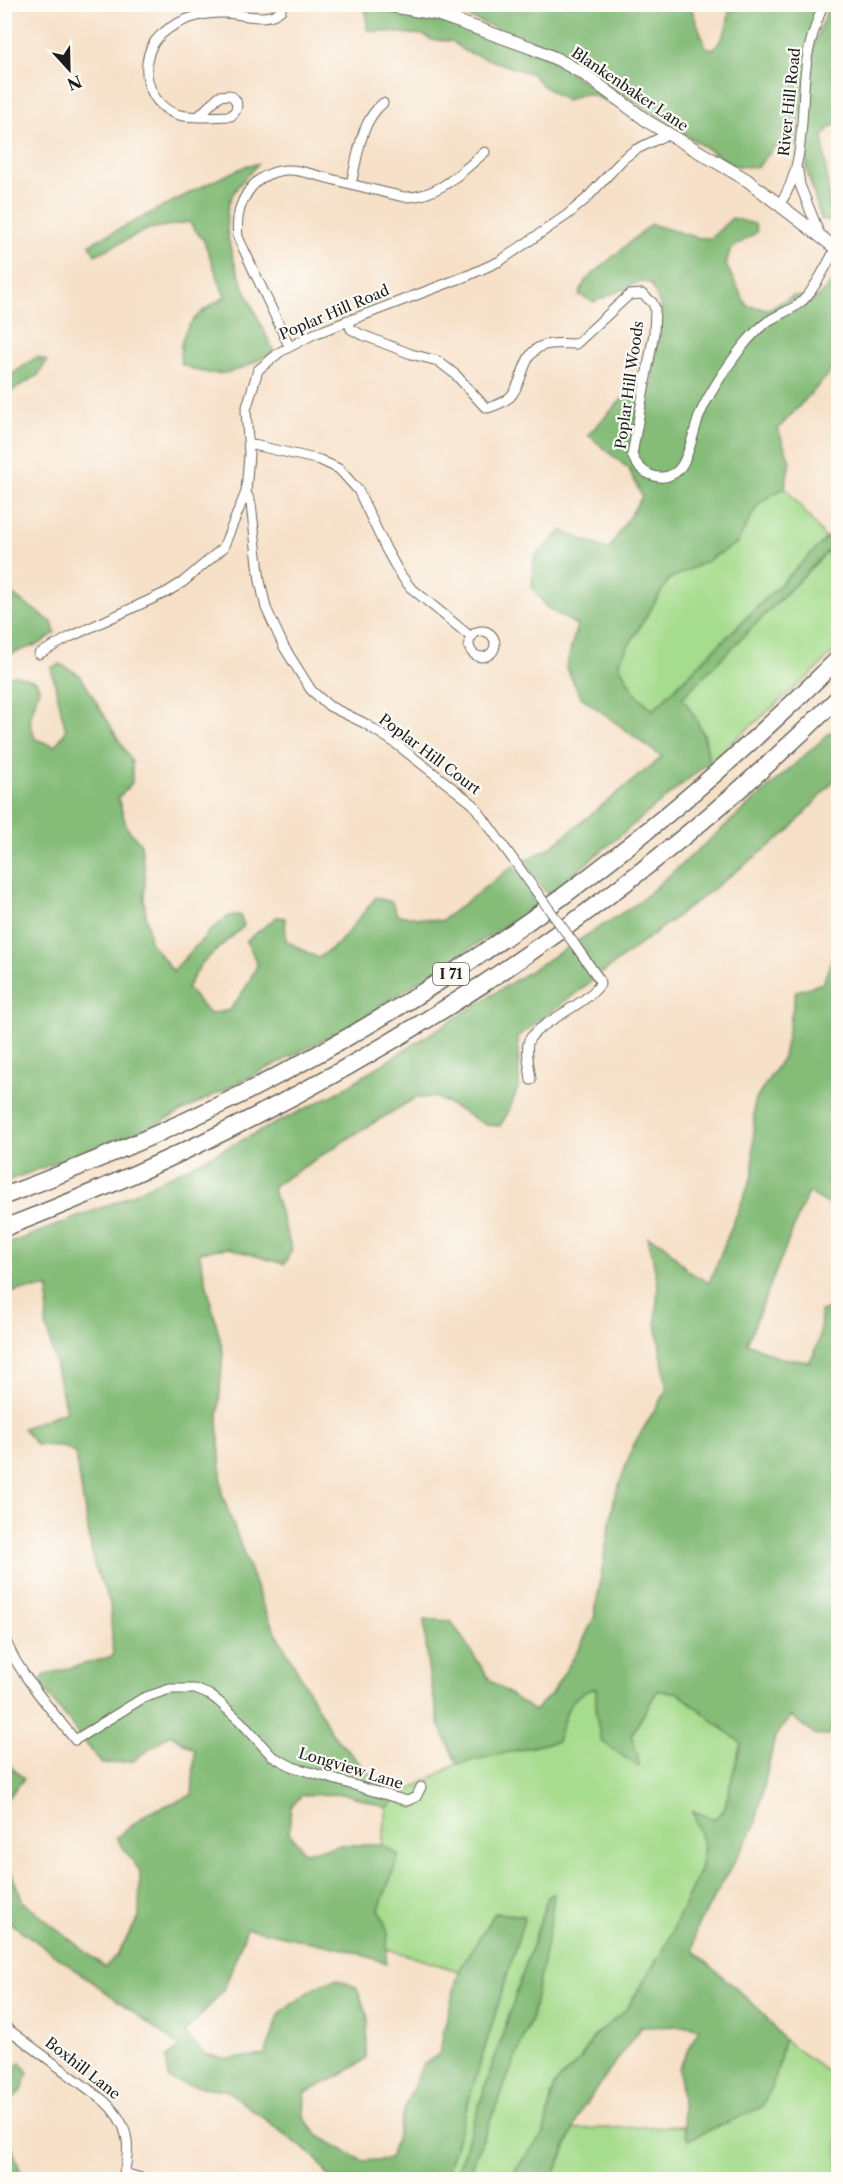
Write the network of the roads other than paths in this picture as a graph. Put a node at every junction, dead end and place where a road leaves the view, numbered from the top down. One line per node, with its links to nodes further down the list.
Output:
1 (282, 4): 5 (street)
2 (380, 4): 6 (street, Blankenbaker Lane)
3 (823, 4): 8 (street, River Hill Road)
4 (383, 103): 9 (street)
5 (199, 116)
6 (668, 134): 10 (street, Blankenbaker Lane); 13 (street, Poplar Hill Road)
7 (485, 152): 9 (street)
8 (797, 168): 10 (street, River Hill Road); 11 (street, River Hill Road)
9 (351, 184): 14 (street)
10 (779, 204): 11 (street, Blankenbaker Lane)
11 (820, 235): 12 (street, Blankenbaker Lane)
12 (837, 249): 13 (street, Poplar Hill Woods)
13 (347, 320): 14 (street, Poplar Hill Road)
14 (289, 346): 15 (street, Poplar Hill Road)
15 (249, 444): 16 (street, Poplar Hill Road); 17 (street)
16 (246, 492): 18 (street, Poplar Hill Road); 21 (street, Poplar Hill Court, bridge)
17 (471, 637)
18 (39, 654)
19 (838, 659): 22 (highway, I 71)
20 (838, 698): 23 (highway, I 71)
21 (531, 1080)
22 (4, 1196)
23 (4, 1228)
24 (4, 1635): 25 (street, Longview Lane)
25 (421, 1787)
26 (4, 2026): 27 (street, Boxhill Lane)
27 (123, 2176): 28 (street)
28 (148, 2180)

